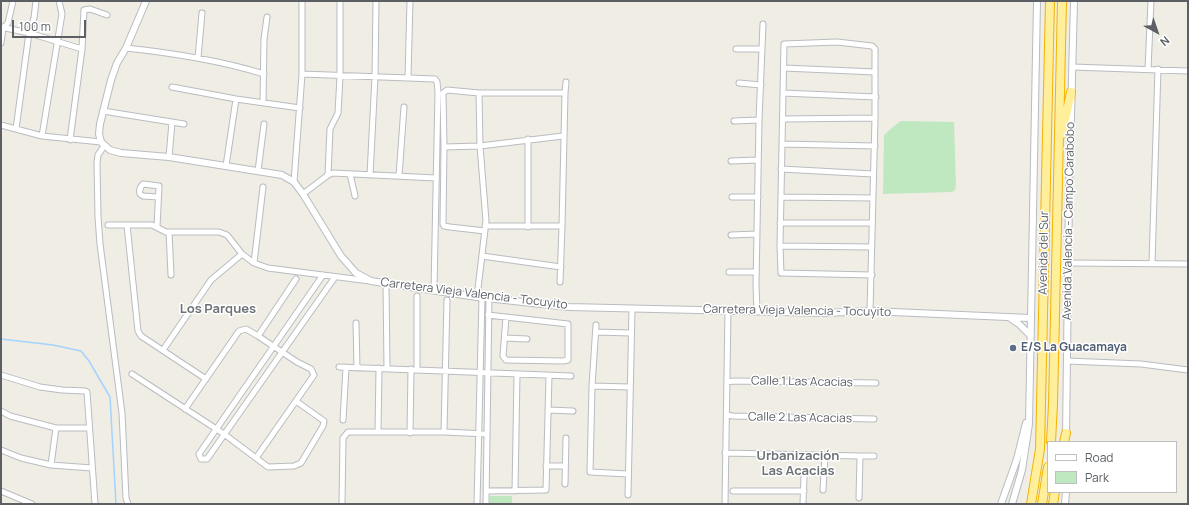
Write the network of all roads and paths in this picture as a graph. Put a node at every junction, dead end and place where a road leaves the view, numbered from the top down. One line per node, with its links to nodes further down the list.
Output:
1 (13, 1): 18 (street)
2 (36, 1): 19 (street)
3 (59, 1): 20 (street)
4 (146, 1): 22 (street)
5 (302, 1): 34 (street)
6 (340, 1): 35 (street)
7 (376, 1): 36 (street)
8 (410, 1): 37 (street)
9 (1037, 1): 133 (street)
10 (1050, 1): 221 (highway, Avenida del Sur)
11 (1062, 1): 70 (highway, Avenida del Sur)
12 (1074, 1): 27 (street, Avenida Valencia - Campo Carabobo)
13 (1150, 1): 29 (street)
14 (202, 13): 26 (street)
15 (107, 15): 24 (street)
16 (268, 17): 33 (street)
17 (763, 24): 25 (street)
18 (2, 27): 19 (street); 21 (street)
19 (29, 33): 20 (street); 60 (street)
20 (57, 42): 24 (street); 61 (street)
21 (1, 43)
22 (126, 48): 26 (street); 51 (street)
23 (736, 48): 25 (street)
24 (82, 49): 64 (street)
25 (762, 49): 40 (street)
26 (198, 58): 33 (street)
27 (1072, 67): 29 (street); 42 (street, Avenida Valencia - Campo Carabobo)
28 (784, 68): 32 (street); 32 (street); 45 (street)
29 (1148, 69): 30 (street)
30 (1158, 69): 31 (street); 109 (street)
31 (1188, 71)
32 (875, 72): 46 (street)
33 (264, 74): 48 (street)
34 (302, 74): 35 (street); 50 (street)
35 (340, 76): 36 (street); 77 (street)
36 (374, 77): 37 (street); 80 (street)
37 (408, 78): 82 (street)
38 (566, 82): 44 (street)
39 (739, 83): 40 (street)
40 (761, 85): 55 (street)
41 (172, 87): 47 (street)
42 (1072, 92): 70 (highway); 108 (street, Avenida Valencia - Campo Carabobo)
43 (479, 93): 44 (street); 67 (street); 69 (street)
44 (564, 93): 62 (street)
45 (783, 93): 46 (street); 53 (street)
46 (876, 97): 52 (street)
47 (236, 99): 48 (street); 74 (street)
48 (263, 103): 50 (street)
49 (404, 107): 81 (street)
50 (300, 108): 83 (street)
51 (103, 111): 56 (street); 65 (street)
52 (875, 118): 53 (street); 68 (street)
53 (783, 119): 66 (street)
54 (734, 120): 55 (street)
55 (759, 120): 72 (street)
56 (172, 122): 57 (street); 71 (street)
57 (184, 124)
58 (264, 124): 76 (street)
59 (1, 125): 60 (street)
60 (16, 129): 61 (street)
61 (42, 136): 64 (street)
62 (563, 136): 63 (street); 96 (street)
63 (528, 139): 67 (street); 98 (street)
64 (70, 140): 65 (street)
65 (102, 144): 71 (street, Carretera Vieja Valencia - Tocuyito); 213 (street)
66 (782, 144): 68 (street); 75 (street)
67 (480, 146): 69 (street); 99 (street)
68 (875, 146): 79 (street)
69 (444, 147): 99 (street)
70 (1058, 152): 186 (highway, Avenida del Sur)
71 (169, 157): 74 (street, Carretera Vieja Valencia - Tocuyito)
72 (758, 160): 73 (street); 88 (street)
73 (731, 161)
74 (226, 166): 76 (street, Carretera Vieja Valencia - Tocuyito)
75 (781, 169): 79 (street); 89 (street)
76 (258, 171): 83 (street, Carretera Vieja Valencia - Tocuyito)
77 (328, 174): 78 (street); 85 (street)
78 (350, 174): 80 (street); 86 (street)
79 (873, 174): 91 (street)
80 (370, 175): 81 (street)
81 (399, 176): 82 (street)
82 (436, 178): 122 (street)
83 (294, 182): 85 (street, Carretera Vieja Valencia - Tocuyito)
84 (263, 187): 107 (street)
85 (303, 194): 119 (street, Carretera Vieja Valencia - Tocuyito)
86 (355, 196)
87 (158, 197): 97 (street)
88 (758, 197): 90 (street); 101 (street)
89 (781, 197): 91 (street); 92 (street)
90 (732, 198)
91 (873, 198): 93 (street)
92 (780, 223): 93 (street); 103 (street)
93 (872, 224): 104 (street)
94 (108, 225): 95 (street)
95 (127, 225): 97 (street); 143 (street)
96 (562, 226): 98 (street); 111 (street)
97 (157, 227): 100 (street)
98 (528, 227): 99 (street)
99 (485, 229): 106 (street)
100 (169, 232): 105 (street); 115 (street)
101 (757, 234): 102 (street); 113 (street)
102 (731, 235)
103 (780, 246): 104 (street); 114 (street)
104 (872, 247): 114 (street)
105 (242, 254): 107 (street); 143 (street)
106 (482, 256): 111 (street); 124 (street)
107 (254, 263): 116 (street)
108 (1069, 263): 109 (street); 145 (street, Avenida Valencia - Campo Carabobo)
109 (1152, 263): 110 (street)
110 (1188, 264)
111 (561, 267): 120 (street)
112 (729, 272): 113 (street)
113 (756, 272): 128 (street)
114 (872, 274): 129 (street)
115 (171, 275)
116 (323, 275): 117 (street); 142 (street)
117 (334, 276): 119 (street); 144 (street)
118 (296, 279): 139 (street)
119 (371, 281): 121 (street, Carretera Vieja Valencia - Tocuyito)
120 (560, 282)
121 (386, 284): 122 (street, Carretera Vieja Valencia - Tocuyito); 150 (street)
122 (434, 290): 124 (street, Carretera Vieja Valencia - Tocuyito)
123 (417, 296): 151 (street)
124 (482, 298): 126 (street, Carretera Vieja Valencia - Tocuyito); 130 (street); 154 (street)
125 (447, 300): 152 (street)
126 (632, 309): 127 (street, Carretera Vieja Valencia - Tocuyito); 137 (street)
127 (728, 310): 128 (street, Carretera Vieja Valencia - Tocuyito); 162 (street)
128 (757, 311): 129 (street, Carretera Vieja Valencia - Tocuyito)
129 (870, 312): 132 (street, Carretera Vieja Valencia - Tocuyito)
130 (488, 315): 131 (street); 155 (street)
131 (506, 317): 140 (street); 140 (street)
132 (1008, 318): 133 (street, Carretera Vieja Valencia - Tocuyito); 138 (street)
133 (1030, 318): 138 (street)
134 (356, 323): 148 (street)
135 (596, 325): 136 (street)
136 (596, 332): 137 (street); 164 (street)
137 (631, 334): 165 (street)
138 (1030, 335): 169 (street)
139 (258, 336): 142 (street); 161 (street)
140 (505, 338): 141 (street)
141 (527, 339)
142 (273, 346): 144 (street); 177 (street)
143 (163, 350): 161 (street)
144 (282, 352): 166 (street); 181 (street)
145 (1067, 361): 153 (street); 185 (street, Avenida Valencia - Campo Carabobo)
146 (339, 367): 147 (street)
147 (346, 368): 148 (street); 174 (street)
148 (356, 368): 149 (street)
149 (378, 368): 150 (street); 178 (street)
150 (387, 369): 151 (street)
151 (414, 370): 152 (street); 180 (street)
152 (445, 370): 154 (street); 179 (street)
153 (1188, 370)
154 (481, 372): 155 (street); 182 (street)
155 (487, 373): 157 (street); 183 (street)
156 (132, 374): 167 (street)
157 (517, 374): 159 (street); 204 (street)
158 (1, 375): 176 (street)
159 (549, 376): 160 (street); 168 (street)
160 (571, 376)
161 (206, 379): 167 (street)
162 (727, 382): 163 (street, Calle 1 Las Acacias); 172 (street)
163 (876, 383)
164 (592, 386): 165 (street); 198 (street)
165 (630, 387): 198 (street)
166 (296, 401): 192 (street); 192 (street)
167 (185, 409): 177 (street)
168 (548, 410): 171 (street); 194 (street)
169 (1029, 410): 219 (street); 220 (street)
170 (1, 411): 175 (street)
171 (573, 411)
172 (727, 415): 173 (street, Calle 2 Las Acacias); 188 (street)
173 (874, 419)
174 (343, 420)
175 (56, 428): 176 (street); 193 (street)
176 (89, 428): 196 (street)
177 (216, 429): 181 (street); 181 (street)
178 (378, 432): 180 (street); 214 (street)
179 (444, 432): 180 (street); 182 (street)
180 (410, 433)
181 (224, 434): 192 (street)
182 (479, 434): 183 (street); 215 (street)
183 (486, 434): 203 (street)
184 (566, 438): 195 (street)
185 (1065, 439)
186 (1051, 441)
187 (1, 450): 193 (street)
188 (725, 453): 189 (street); 217 (street)
189 (825, 455): 190 (street); 201 (street)
190 (860, 456): 191 (street); 210 (street)
191 (874, 456)
192 (256, 458)
193 (51, 465): 196 (street)
194 (546, 466): 195 (street); 204 (street)
195 (565, 466): 200 (street)
196 (92, 468): 212 (street)
197 (1047, 473): 222 (highway)
198 (628, 474): 209 (street)
199 (804, 476): 206 (street)
200 (565, 484)
201 (823, 490)
202 (1, 491): 211 (street)
203 (486, 491): 204 (street); 216 (street)
204 (515, 491)
205 (733, 491): 206 (street)
206 (804, 491): 218 (street)
207 (1056, 493): 223 (highway)
208 (1066, 493): 224 (street)
209 (628, 495)
210 (859, 498)
211 (32, 504)
212 (95, 504)
213 (128, 504)
214 (342, 504)
215 (477, 504)
216 (486, 504)
217 (724, 504)
218 (803, 504)
219 (1001, 504)
220 (1012, 504)
221 (1031, 504)
222 (1042, 504)
223 (1053, 504)
224 (1065, 504)

